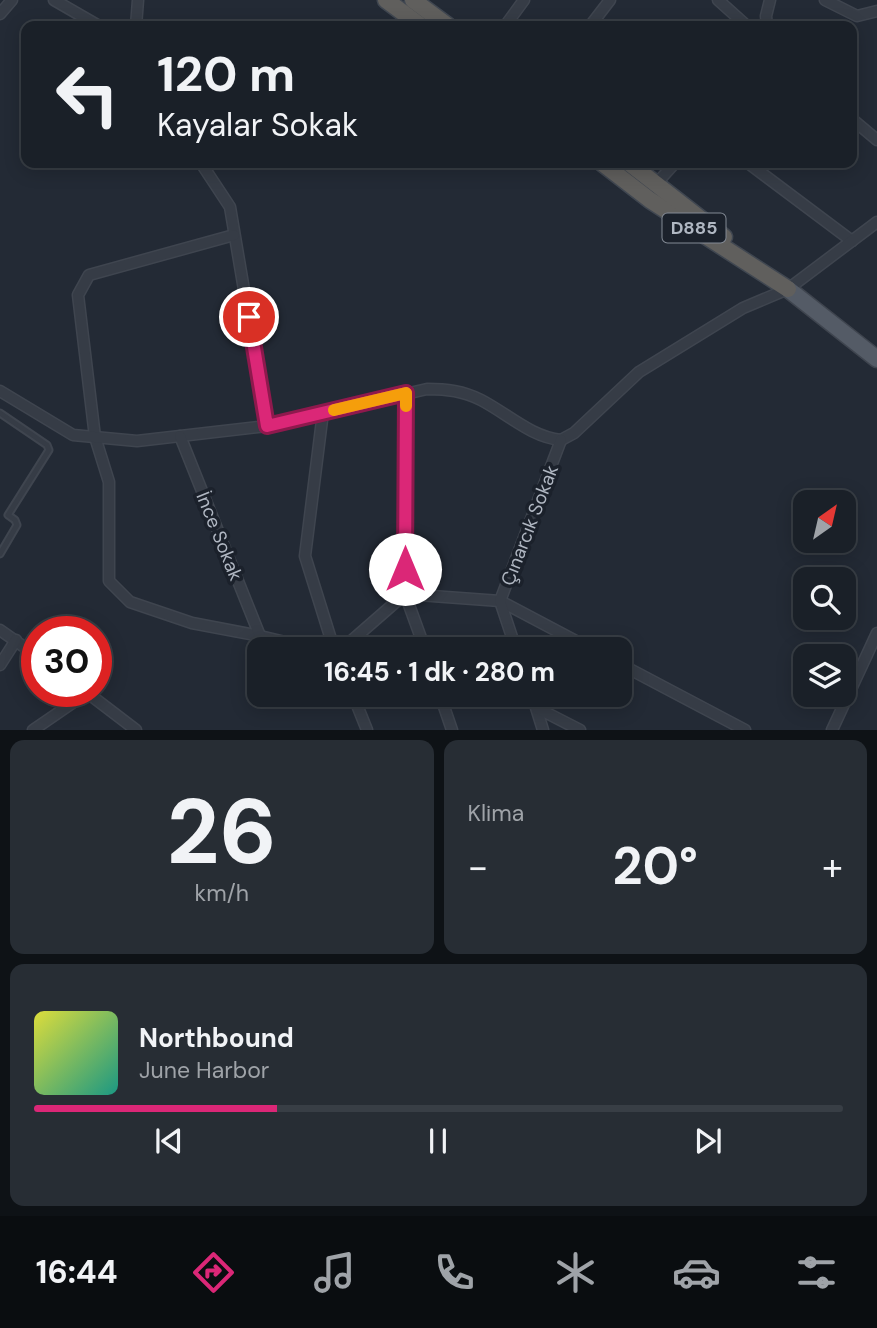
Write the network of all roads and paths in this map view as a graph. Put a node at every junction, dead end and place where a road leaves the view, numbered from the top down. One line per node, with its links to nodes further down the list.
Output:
1 (12, 0): 12 (street)
2 (54, 0): 13 (street)
3 (138, 0): 14 (street)
4 (386, 0): 15 (highway)
5 (413, 0): 16 (highway)
6 (610, 0): 18 (street)
7 (718, 0): 19 (street)
8 (769, 0): 20 (street)
9 (825, 0): 11 (street)
10 (522, 1): 17 (street)
11 (877, 11)
12 (0, 14)
13 (90, 21)
14 (136, 21)
15 (414, 21)
16 (441, 21)
17 (508, 21)
18 (594, 21)
19 (741, 21)
20 (766, 21)
21 (857, 123): 22 (street)
22 (877, 140)
23 (204, 168): 30 (street)
24 (608, 168): 32 (highway, D885)
25 (635, 168): 28 (highway, D885)
26 (670, 168): 28 (street)
27 (755, 168): 31 (street)
28 (656, 184): 32 (highway, D885)
29 (877, 222): 31 (street)
30 (234, 235): 38 (street); 40 (street)
31 (852, 241): 32 (street)
32 (788, 289): 33 (main road, D885); 41 (street)
33 (877, 359)
34 (0, 391): 40 (street)
35 (406, 393): 36 (street); 41 (street); 45 (street)
36 (323, 412): 38 (street); 51 (street)
37 (0, 413): 43 (lane)
38 (267, 426): 39 (street)
39 (180, 436): 40 (street); 50 (street, İnce Sokak)
40 (95, 437): 49 (street)
41 (561, 440): 46 (street, Çınarcık Sokak)
42 (0, 510): 43 (lane)
43 (8, 515): 44 (lane)
44 (0, 554)
45 (405, 594): 46 (street); 52 (street); 53 (street)
46 (500, 601): 54 (street, Çınarcık Sokak); 55 (street)
47 (0, 630): 56 (street)
48 (877, 633): 72 (street)
49 (247, 637)
50 (256, 637)
51 (330, 637)
52 (356, 637)
53 (421, 637)
54 (512, 637)
55 (569, 637)
56 (16, 640): 57 (street); 58 (street)
57 (21, 644)
58 (0, 665)
59 (632, 670): 71 (street)
60 (65, 707): 65 (street)
61 (111, 707): 66 (street)
62 (358, 707): 67 (street)
63 (444, 707): 68 (street)
64 (537, 708): 69 (street); 70 (street)
65 (33, 730)
66 (136, 730)
67 (367, 730)
68 (452, 730)
69 (543, 730)
70 (580, 730)
71 (745, 730)
72 (832, 730)

